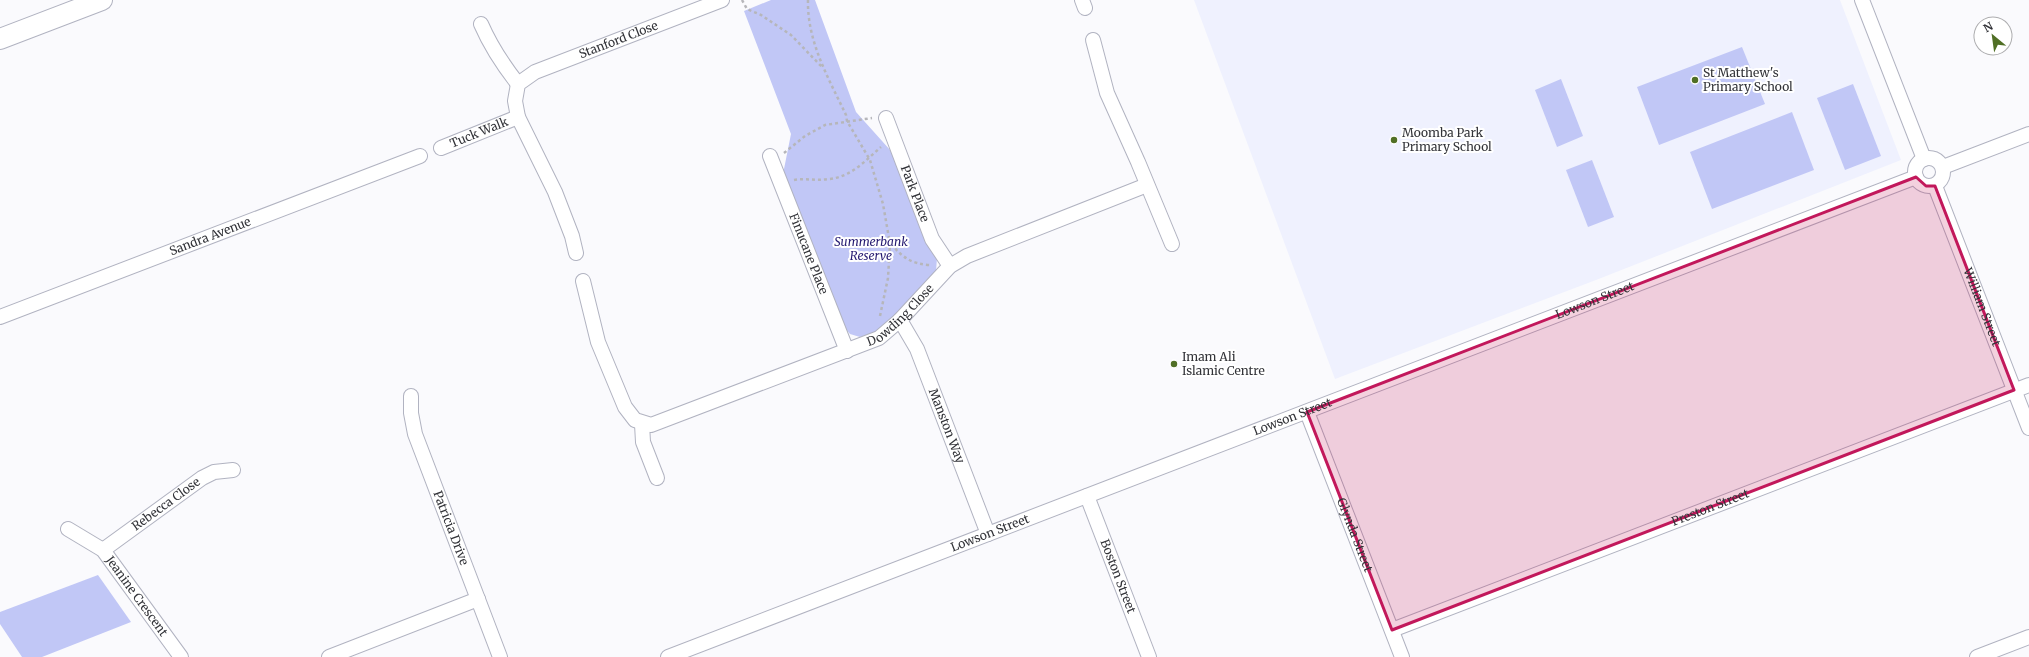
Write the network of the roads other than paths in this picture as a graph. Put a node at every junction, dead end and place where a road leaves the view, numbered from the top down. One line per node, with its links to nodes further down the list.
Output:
1 (102, 0): 5 (street)
2 (722, 0): 7 (street, Stanford Close)
3 (1862, 0): 14 (street)
4 (481, 24): 7 (street)
5 (0, 40)
6 (1093, 40): 17 (street)
7 (518, 84): 8 (street)
8 (518, 117): 11 (street, Tuck Walk); 20 (street)
9 (886, 118): 21 (street, Park Place)
10 (2029, 134): 15 (street)
11 (441, 148)
12 (420, 156): 23 (street, Sandra Avenue)
13 (771, 158): 25 (street, Finucane Place)
14 (1924, 159): 15 (street); 16 (street)
15 (1943, 167): 18 (street)
16 (1916, 177): 18 (street); 29 (street, Lowson Street)
17 (1147, 185): 19 (street); 21 (street, Dowding Close)
18 (1935, 186): 27 (street, William Street)
19 (1172, 244)
20 (576, 253)
21 (950, 266): 24 (street, Dowding Close)
22 (583, 281): 30 (street)
23 (0, 317)
24 (900, 320): 25 (street, Dowding Close); 36 (street, Manston Way)
25 (847, 351): 30 (street, Dowding Close)
26 (2029, 385): 27 (street, Preston Street)
27 (2014, 390): 31 (street, William Street); 39 (street, Preston Street)
28 (411, 396): 38 (street, Patricia Drive)
29 (1308, 412): 34 (street, Lowson Street); 39 (street, Glynda Street)
30 (642, 424): 33 (street)
31 (2029, 428)
32 (233, 470): 37 (street, Rebecca Close)
33 (657, 478)
34 (1087, 496): 36 (street, Lowson Street); 45 (street, Boston Street)
35 (68, 528): 37 (street, Jeanine Crescent)
36 (988, 534): 44 (street, Lowson Street)
37 (103, 550): 41 (street, Jeanine Crescent)
38 (478, 599): 42 (street); 43 (street, Patricia Drive)
39 (1392, 630): 46 (street, Glynda Street)
40 (2029, 637): 47 (street)
41 (182, 657)
42 (329, 657)
43 (500, 657)
44 (668, 657)
45 (1149, 657)
46 (1402, 657)
47 (1977, 657)

